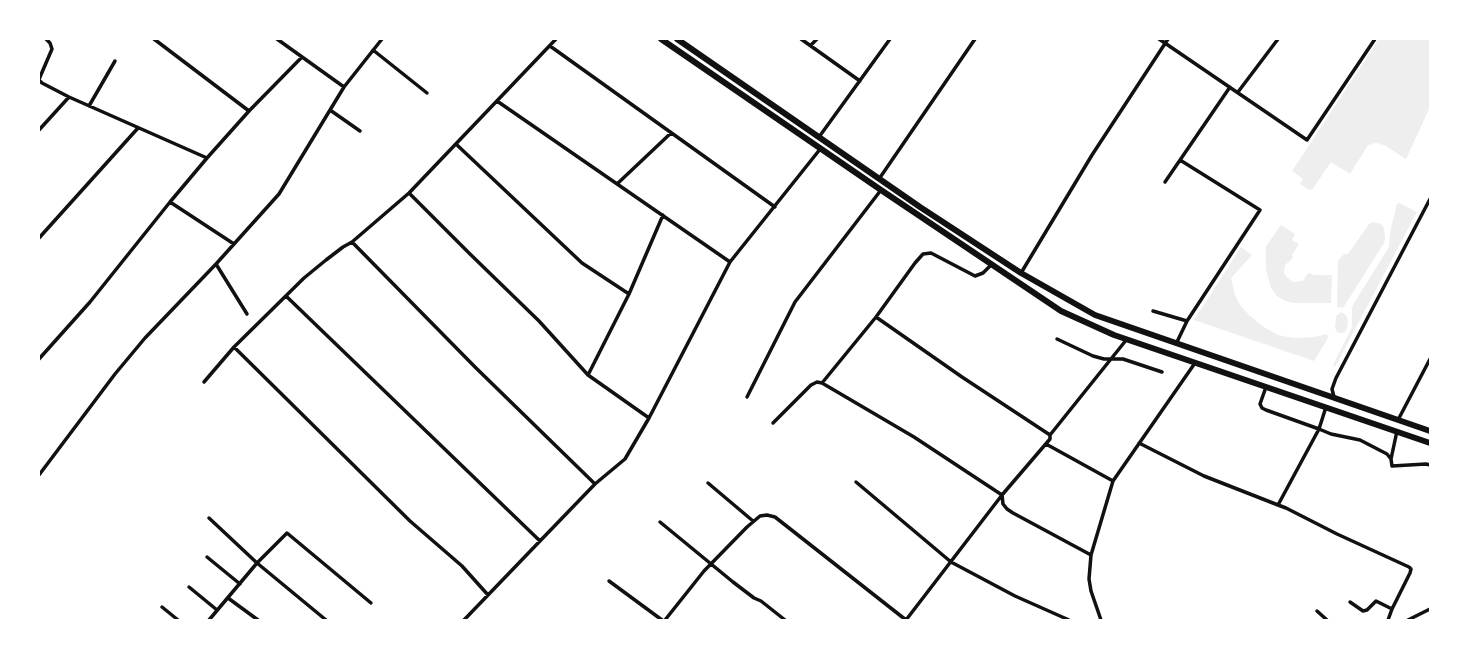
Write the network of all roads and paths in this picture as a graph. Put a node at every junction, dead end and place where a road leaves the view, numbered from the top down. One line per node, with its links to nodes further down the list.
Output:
1 (46, 39): 22 (street)
2 (154, 39): 34 (street)
3 (277, 39): 20 (street)
4 (382, 39): 19 (street)
5 (556, 39): 18 (street)
6 (661, 39): 30 (highway)
7 (677, 39): 26 (highway)
8 (801, 39): 17 (street)
9 (817, 39): 17 (street)
10 (890, 39): 23 (street)
11 (975, 39): 44 (street)
12 (1159, 39): 16 (street)
13 (1168, 39): 16 (street)
14 (1278, 39): 27 (street)
15 (1375, 39): 27 (street)
16 (1165, 43): 25 (street); 59 (street)
17 (811, 45): 23 (street)
18 (550, 46): 31 (street); 38 (street)
19 (373, 50): 24 (street); 28 (street)
20 (302, 57): 24 (street); 34 (street)
21 (115, 61): 32 (street)
22 (39, 80): 29 (street)
23 (860, 80): 39 (street)
24 (344, 87): 33 (street)
25 (1230, 87): 27 (street); 43 (street)
26 (750, 90): 30 (highway); 39 (highway)
27 (1238, 92)
28 (428, 93)
29 (69, 97): 32 (street); 36 (street)
30 (745, 97): 41 (highway)
31 (496, 101): 40 (street); 46 (street)
32 (89, 106): 35 (street)
33 (330, 110): 37 (street); 55 (street)
34 (249, 111): 42 (street)
35 (138, 128): 42 (street); 53 (street)
36 (39, 130)
37 (360, 131)
38 (672, 133): 46 (street); 51 (street)
39 (818, 137): 44 (highway)
40 (457, 144): 48 (street); 60 (street)
41 (821, 148): 47 (highway); 51 (street)
42 (207, 158): 50 (street)
43 (1180, 160): 45 (street); 65 (street)
44 (879, 179): 59 (highway)
45 (1165, 182)
46 (617, 184): 52 (street)
47 (881, 190): 58 (highway); 79 (street)
48 (409, 193): 54 (street); 75 (street)
49 (1430, 199): 80 (street)
50 (170, 202): 55 (street); 70 (street)
51 (775, 207): 56 (street)
52 (663, 215): 56 (street); 60 (street)
53 (39, 238)
54 (352, 242): 61 (street); 98 (street)
55 (234, 244): 57 (street)
56 (730, 262): 82 (street)
57 (216, 264): 63 (street); 94 (street)
58 (991, 265): 64 (street); 67 (highway)
59 (1021, 273): 68 (highway)
60 (629, 294): 75 (street)
61 (286, 296): 69 (street); 104 (street)
62 (1153, 311): 65 (street)
63 (246, 314)
64 (876, 317): 77 (street); 88 (street)
65 (1187, 321): 68 (street)
66 (1057, 339): 72 (street)
67 (1127, 339): 72 (street); 73 (highway)
68 (1176, 344): 80 (highway)
69 (234, 347): 76 (street); 113 (street)
70 (39, 359)
71 (1430, 359): 83 (street)
72 (1110, 360): 74 (street); 88 (street)
73 (1195, 362): 78 (highway); 91 (street)
74 (1162, 372)
75 (588, 375): 82 (street)
76 (204, 382)
77 (822, 383): 84 (street); 99 (street)
78 (1266, 387): 81 (highway); 85 (street)
79 (747, 397)
80 (1334, 397): 83 (highway)
81 (1326, 407): 85 (street); 86 (highway)
82 (649, 418): 98 (street)
83 (1398, 420): 87 (highway)
84 (774, 423)
85 (1319, 429): 92 (street); 100 (street)
86 (1397, 431): 89 (highway); 92 (street)
87 (1430, 431)
88 (1050, 435): 90 (street)
89 (1430, 443)
90 (1046, 444): 95 (street); 99 (street)
91 (1139, 444): 95 (street); 100 (street)
92 (1391, 459): 93 (street)
93 (1430, 465)
94 (39, 475)
95 (1113, 481): 105 (street)
96 (856, 482): 107 (street)
97 (708, 483): 102 (street)
98 (595, 484): 104 (street)
99 (1002, 495): 105 (street); 107 (street)
100 (1278, 505): 118 (street)
101 (209, 518): 108 (street)
102 (753, 521): 109 (street); 130 (street)
103 (660, 522): 109 (street)
104 (540, 541): 113 (street)
105 (1092, 556): 132 (street)
106 (207, 557): 111 (street)
107 (951, 562): 130 (street); 131 (street)
108 (257, 563): 111 (street); 116 (street); 125 (street)
109 (711, 564): 128 (street); 129 (street)
110 (609, 581): 127 (street)
111 (240, 584): 114 (street)
112 (189, 587): 120 (street)
113 (488, 595): 126 (street)
114 (228, 598): 120 (street); 124 (street)
115 (1350, 602): 118 (street)
116 (371, 603)
117 (162, 607): 122 (street)
118 (1392, 609): 134 (street)
119 (1430, 609): 135 (street)
120 (218, 610): 123 (street)
121 (1317, 611): 133 (street)
122 (178, 620)
123 (209, 620)
124 (258, 620)
125 (326, 620)
126 (464, 620)
127 (662, 620)
128 (665, 620)
129 (785, 620)
130 (906, 620)
131 (1069, 620)
132 (1101, 620)
133 (1328, 620)
134 (1388, 620)
135 (1408, 620)

